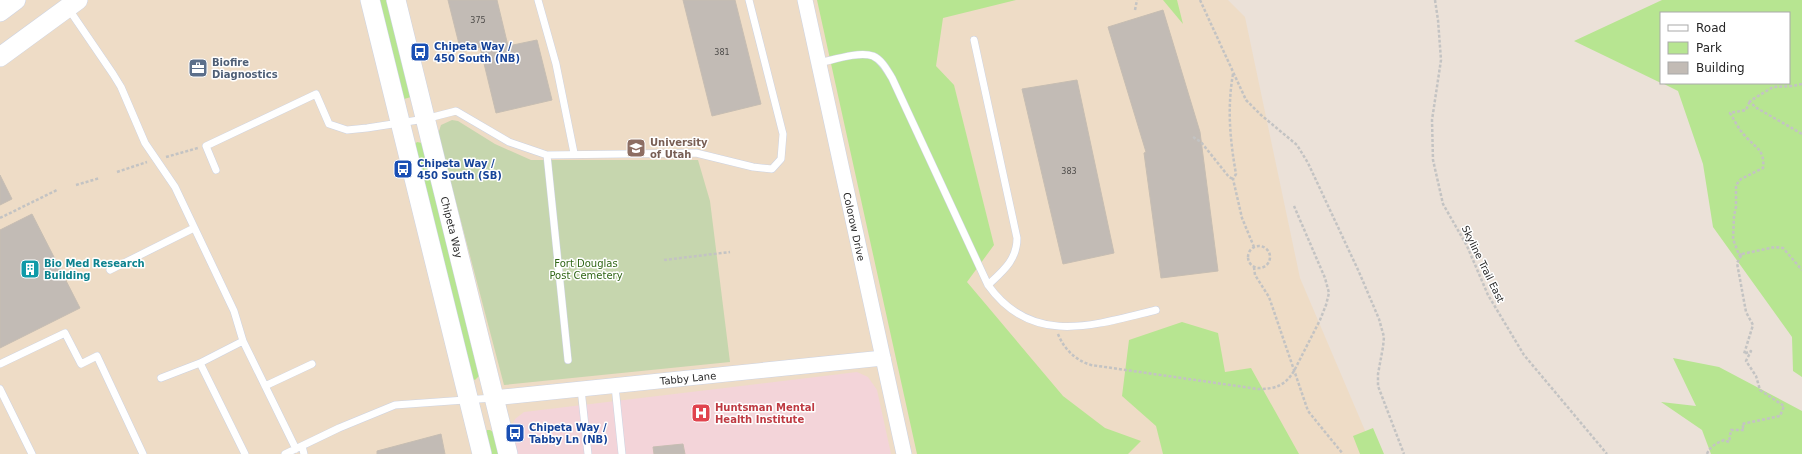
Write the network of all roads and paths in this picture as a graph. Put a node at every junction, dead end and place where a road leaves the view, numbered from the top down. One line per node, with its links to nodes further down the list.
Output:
1 (16, 0): 12 (street)
2 (370, 0): 20 (street)
3 (396, 0): 19 (street, Chipeta Way)
4 (538, 0): 24 (lane)
5 (749, 0): 24 (lane)
6 (805, 0): 15 (street, Colorow Drive)
7 (1137, 0): 11 (path)
8 (1200, 0): 16 (path)
9 (1435, 0): 74 (path, Skyline Trail East)
10 (73, 4): 14 (street); 36 (lane)
11 (1135, 10)
12 (0, 12)
13 (974, 40): 44 (lane)
14 (0, 57)
15 (819, 63): 44 (lane); 48 (street, Colorow Drive)
16 (1233, 73): 31 (path); 73 (path)
17 (1802, 84): 18 (path)
18 (1750, 100): 21 (path); 39 (path)
19 (425, 119): 20 (lane); 25 (lane); 59 (street, Chipeta Way)
20 (401, 123): 23 (lane); 60 (street)
21 (1802, 134)
22 (1193, 137): 31 (path)
23 (206, 146): 26 (path); 28 (lane)
24 (574, 153): 25 (lane)
25 (547, 155): 49 (lane)
26 (166, 157)
27 (146, 162): 29 (path)
28 (216, 170)
29 (117, 172)
30 (100, 178): 32 (path)
31 (1234, 180): 37 (path)
32 (76, 185)
33 (57, 190): 35 (path)
34 (1294, 206): 53 (path)
35 (0, 218)
36 (194, 228): 42 (lane); 47 (lane)
37 (1254, 247): 41 (path); 41 (path)
38 (730, 252): 40 (path)
39 (1742, 254): 43 (path); 75 (path)
40 (664, 260)
41 (1254, 267): 53 (path)
42 (110, 270)
43 (1802, 270)
44 (988, 285): 46 (lane)
45 (1156, 310): 46 (lane)
46 (1055, 326): 53 (path)
47 (243, 341): 50 (lane); 55 (lane)
48 (883, 358): 56 (street, Tabby Lane); 71 (street, Colorow Drive)
49 (568, 360)
50 (200, 363): 54 (lane); 64 (lane)
51 (0, 364): 63 (lane)
52 (312, 364): 55 (lane)
53 (1294, 371): 72 (path)
54 (161, 378)
55 (265, 386): 61 (lane)
56 (615, 386): 58 (street, Tabby Lane); 70 (lane)
57 (0, 389): 62 (lane)
58 (581, 389): 59 (street, Tabby Lane); 69 (lane)
59 (493, 398): 60 (lane); 68 (street, Chipeta Way)
60 (468, 400): 61 (lane); 67 (street)
61 (299, 447): 65 (lane); 66 (lane)
62 (32, 454)
63 (143, 454)
64 (245, 454)
65 (285, 454)
66 (304, 454)
67 (482, 454)
68 (508, 454)
69 (588, 454)
70 (622, 454)
71 (904, 454)
72 (1342, 454)
73 (1404, 454)
74 (1607, 454)
75 (1707, 454)

